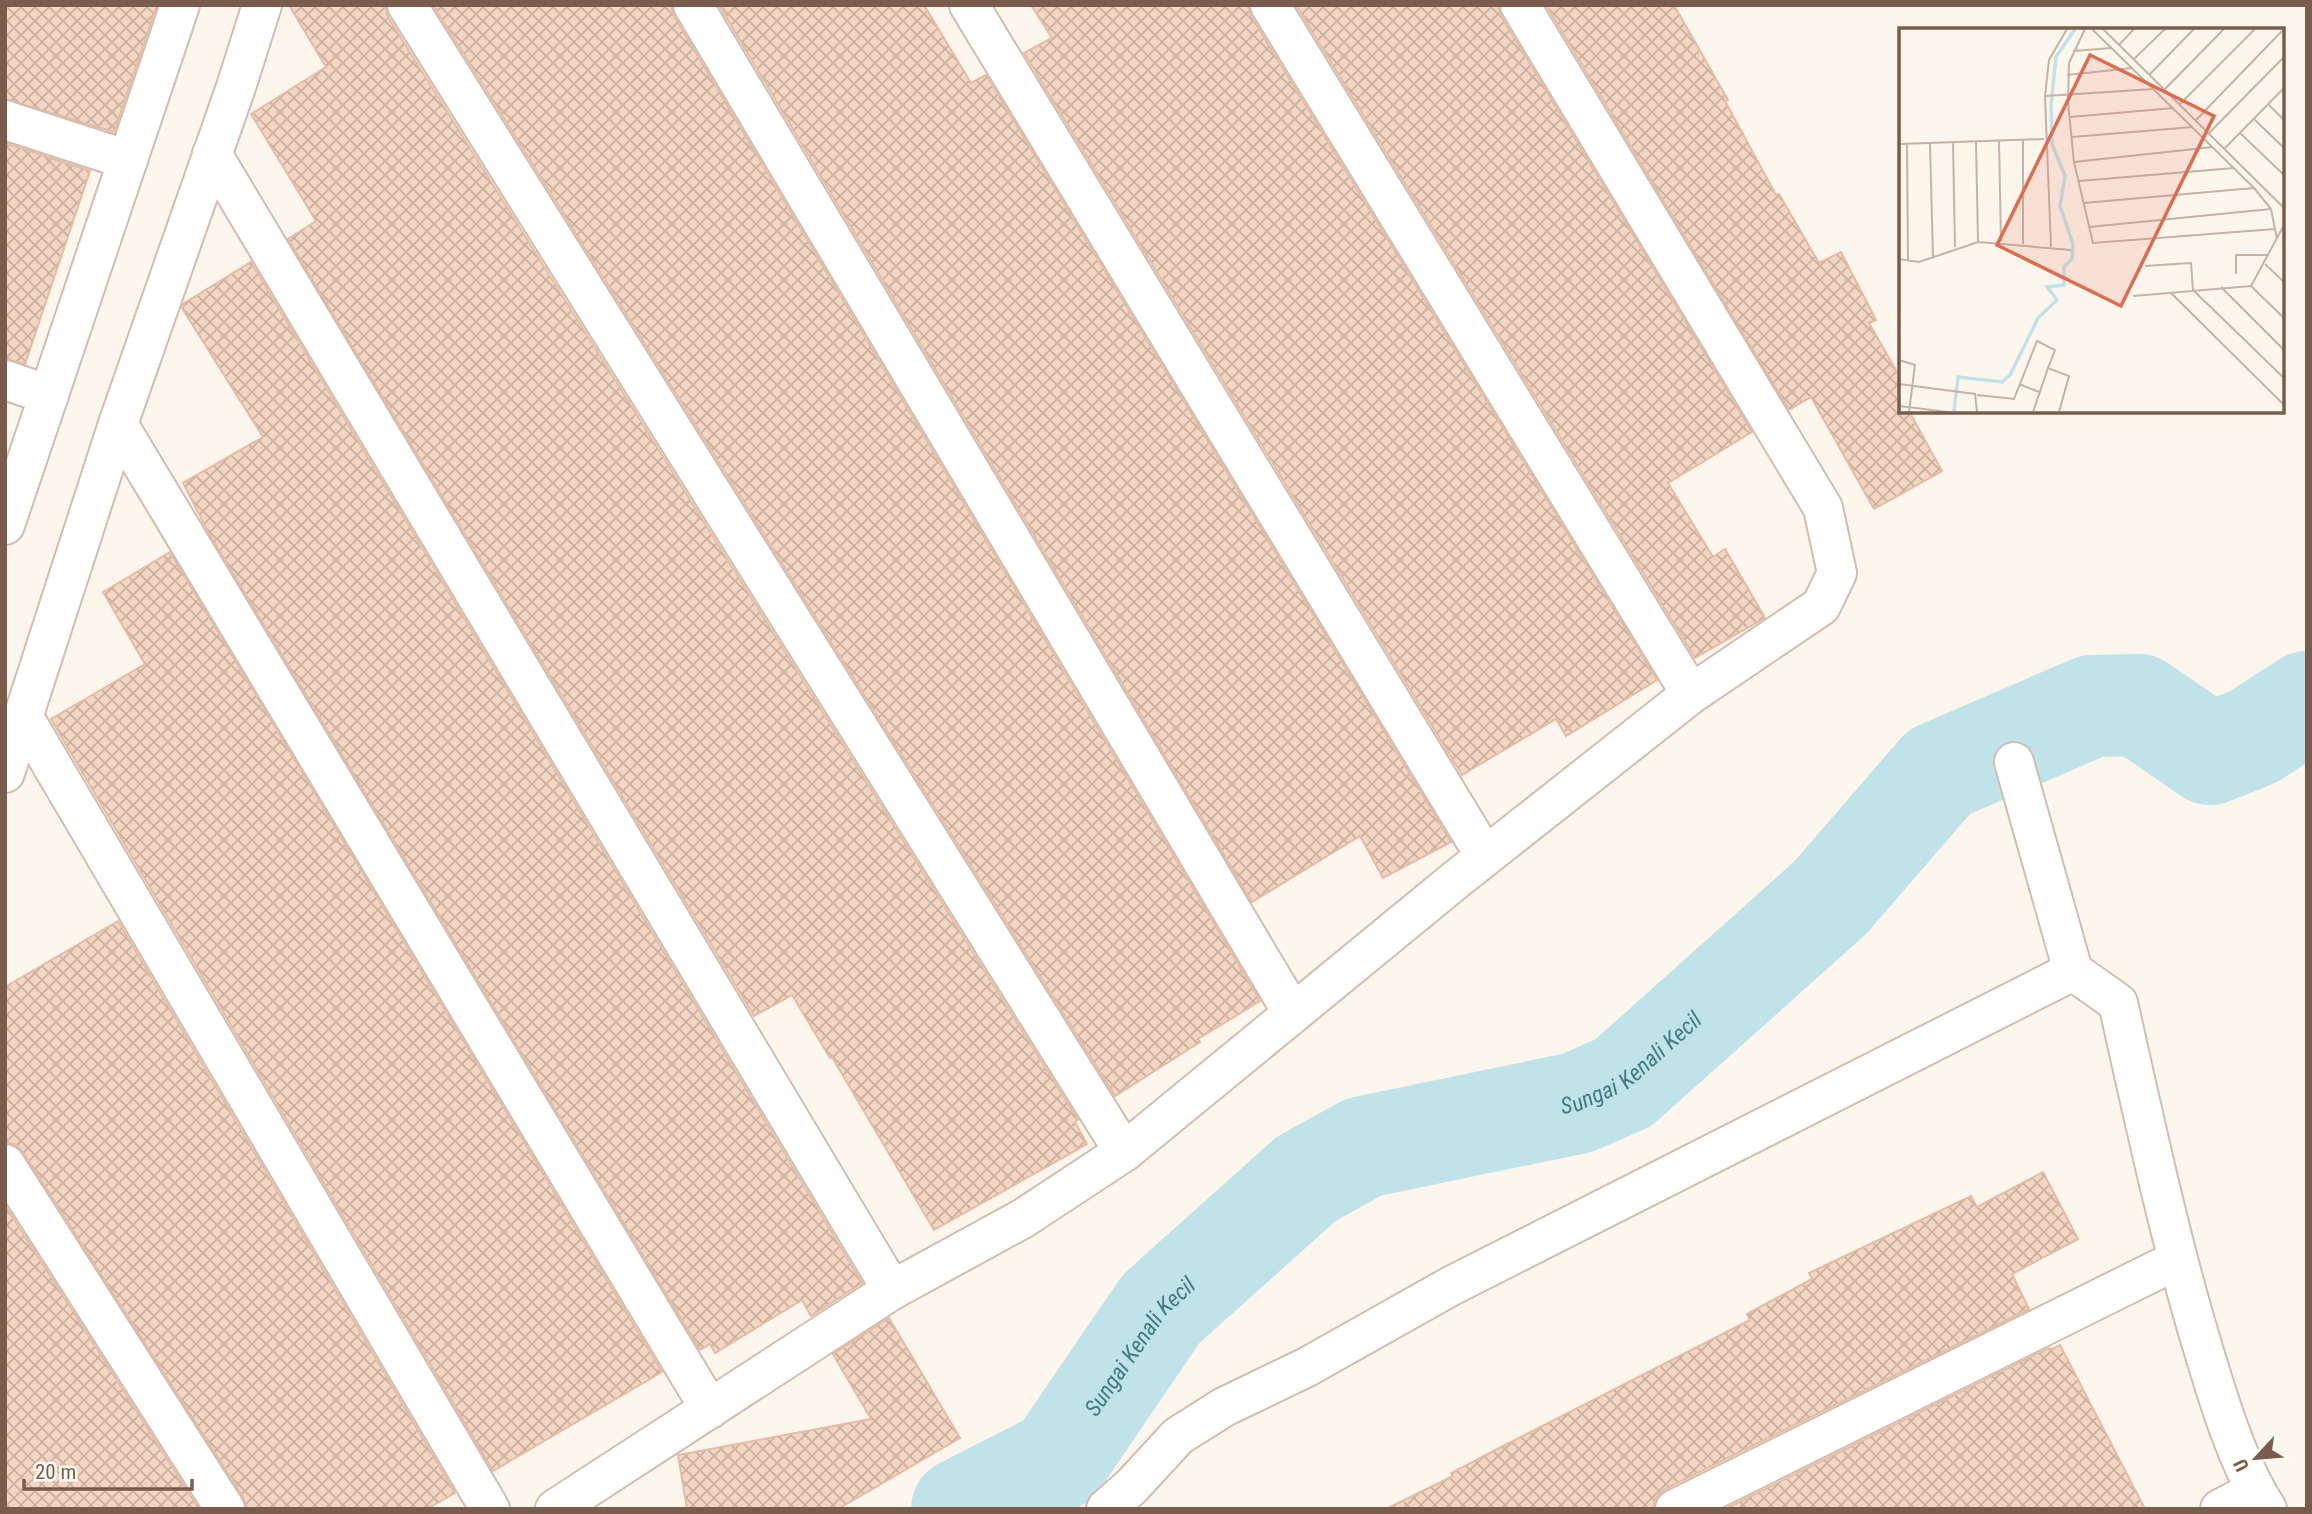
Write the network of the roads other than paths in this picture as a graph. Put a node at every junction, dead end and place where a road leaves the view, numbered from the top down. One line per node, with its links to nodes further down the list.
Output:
1 (180, 5): 10 (street)
2 (262, 5): 9 (street)
3 (407, 5): 22 (street)
4 (693, 5): 21 (street)
5 (969, 5): 19 (street)
6 (1270, 5): 15 (street)
7 (1520, 5): 15 (street)
8 (5, 120): 10 (street)
9 (212, 154): 13 (street); 25 (street)
10 (128, 160): 12 (street)
11 (5, 380): 12 (street)
12 (49, 395): 14 (street)
13 (118, 424): 16 (street); 26 (street)
14 (5, 525)
15 (1692, 694): 19 (street)
16 (23, 716): 18 (street); 29 (street)
17 (2014, 762): 20 (street)
18 (5, 773)
19 (1485, 856): 21 (street)
20 (2073, 971): 24 (street); 31 (street)
21 (1292, 1012): 22 (street)
22 (1124, 1152): 25 (street)
23 (5, 1164): 28 (street)
24 (2177, 1260): 27 (street); 32 (street)
25 (892, 1290): 26 (street)
26 (710, 1409): 30 (street)
27 (2261, 1500): 33 (street)
28 (225, 1509)
29 (490, 1509)
30 (555, 1509)
31 (1106, 1509)
32 (1675, 1509)
33 (2220, 1509)

